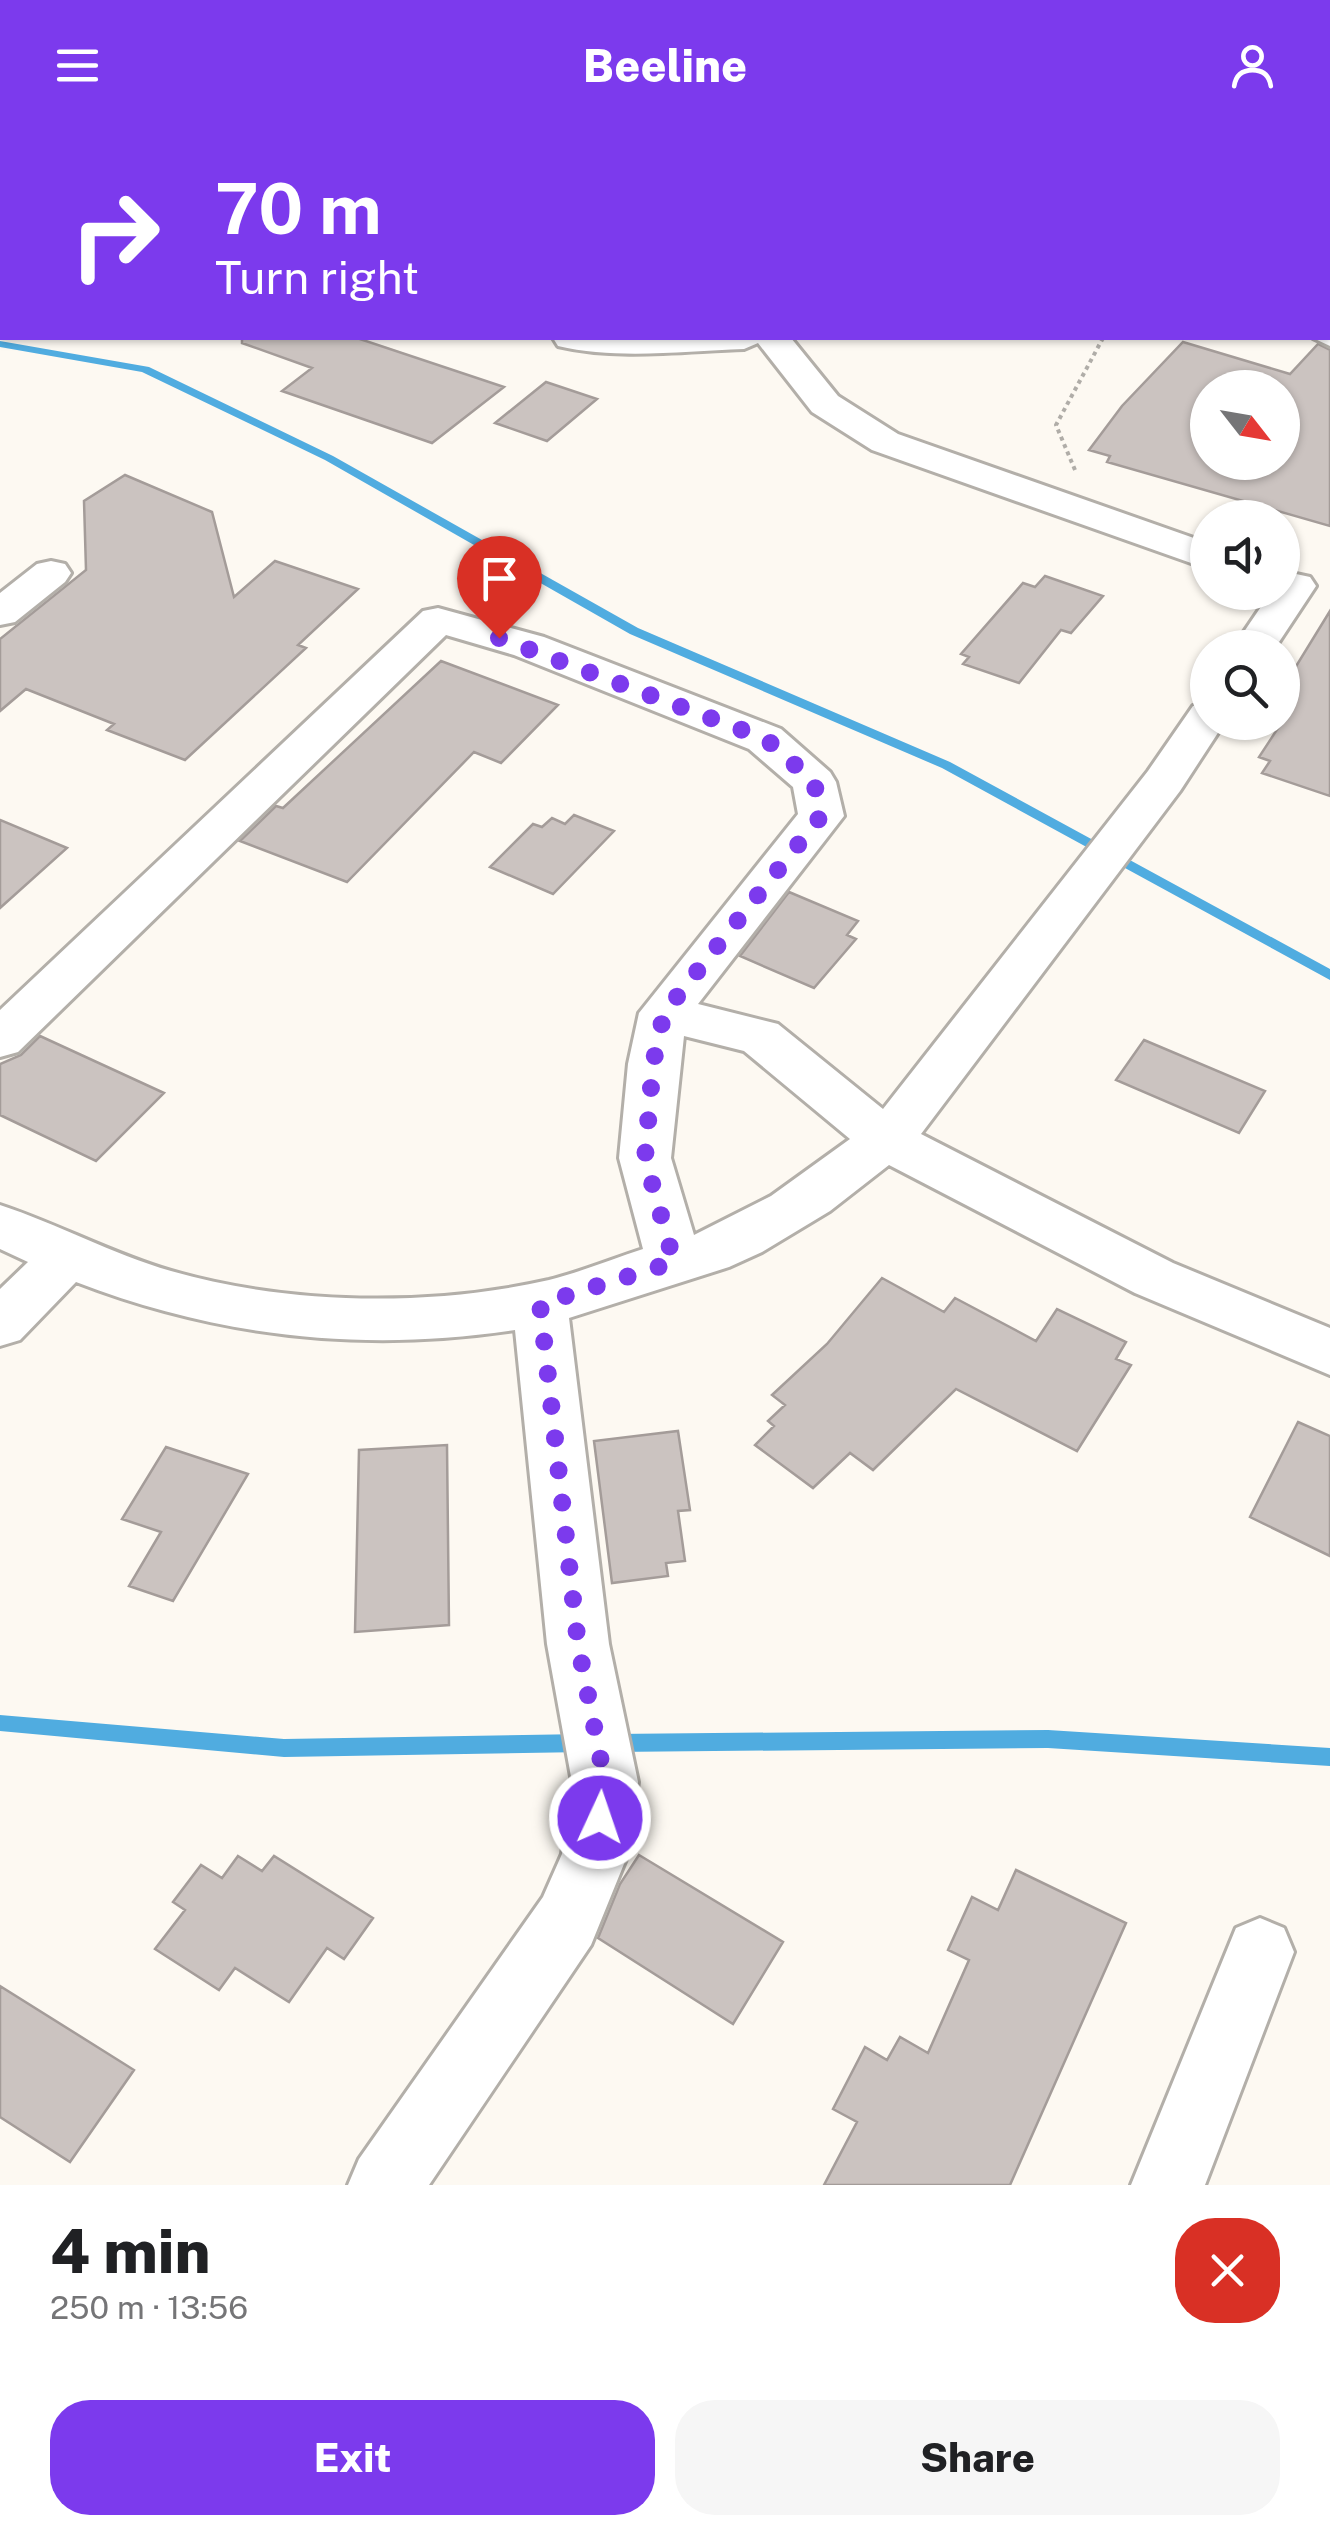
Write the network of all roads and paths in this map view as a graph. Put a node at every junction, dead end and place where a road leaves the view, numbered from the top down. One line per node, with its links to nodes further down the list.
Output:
1 (584, 340): 2 (street)
2 (671, 340)
3 (775, 340): 5 (street)
4 (1102, 340): 5 (path)
5 (1095, 519): 6 (street)
6 (1190, 550)
7 (51, 573): 9 (street)
8 (1303, 588): 10 (street)
9 (0, 612)
10 (1269, 630)
11 (1192, 740): 14 (street)
12 (664, 1013): 13 (street); 14 (street); 17 (street)
13 (0, 1039)
14 (884, 1139): 17 (street); 20 (street)
15 (0, 1226): 16 (street)
16 (68, 1256): 18 (street); 19 (street)
17 (674, 1262): 18 (street)
18 (540, 1304): 22 (street)
19 (0, 1324)
20 (1330, 1352)
21 (1260, 1952): 23 (street)
22 (384, 2185)
23 (1168, 2185)

